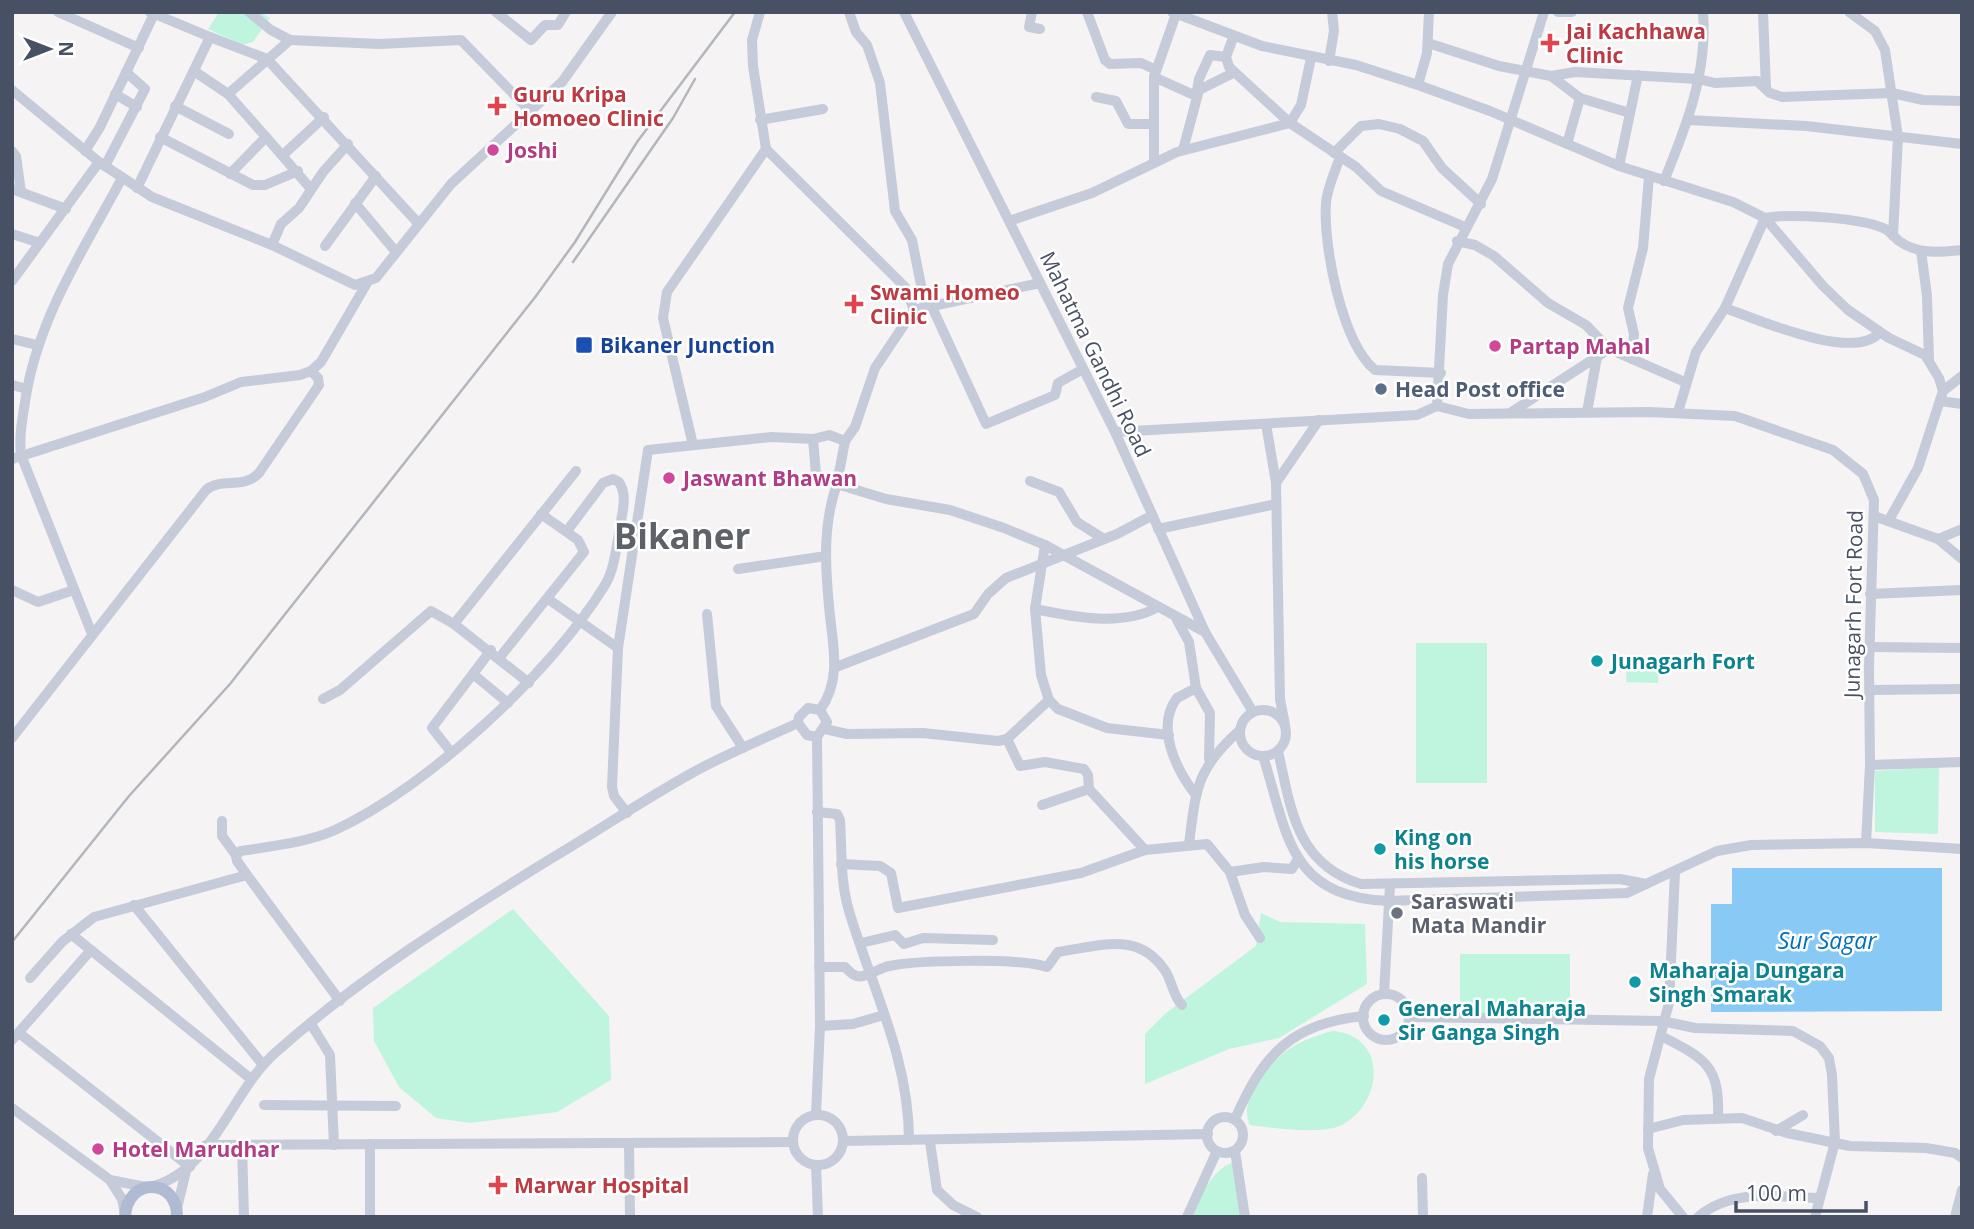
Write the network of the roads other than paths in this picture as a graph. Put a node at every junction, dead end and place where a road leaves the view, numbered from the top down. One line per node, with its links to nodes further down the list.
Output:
1 (58, 12): 26 (street)
2 (249, 12): 24 (street)
3 (496, 12): 4 (street)
4 (566, 12)
5 (612, 12): 52 (street)
6 (760, 12): 56 (street)
7 (849, 12): 105 (street)
8 (904, 12): 89 (street, Mahatma Gandhi Road)
9 (1032, 12): 21 (street)
10 (1087, 12): 35 (street)
11 (1332, 12): 30 (street)
12 (1429, 12): 25 (street)
13 (1544, 12): 32 (street)
14 (1558, 12): 15 (street)
15 (1572, 12)
16 (1703, 12): 38 (street)
17 (1763, 12): 40 (street)
18 (1849, 12): 42 (street)
19 (153, 13): 22 (street); 26 (street)
20 (1174, 13): 23 (street); 35 (street)
21 (1040, 29)
22 (210, 37): 27 (street); 31 (street)
23 (1233, 38): 28 (street); 29 (street)
24 (290, 40): 27 (street); 52 (street)
25 (1428, 43): 32 (street); 39 (street)
26 (139, 48): 33 (street)
27 (267, 58): 44 (street); 54 (street)
28 (1226, 58): 34 (street); 45 (street)
29 (1311, 58): 30 (street); 58 (street)
30 (1329, 61): 39 (street)
31 (194, 71): 44 (street); 49 (street)
32 (1523, 71): 37 (street); 55 (street)
33 (126, 72): 43 (street); 50 (street)
34 (1233, 73): 45 (street); 58 (street)
35 (1155, 74): 45 (street); 59 (street)
36 (1638, 75): 37 (street); 38 (street); 53 (street)
37 (1551, 76): 47 (street)
38 (1698, 79): 40 (street); 57 (street)
39 (1418, 85): 55 (street)
40 (1766, 89): 42 (street)
41 (12, 90): 70 (street)
42 (1892, 93): 48 (street); 63 (street)
43 (115, 94): 50 (street); 70 (street)
44 (229, 94): 62 (street)
45 (1196, 96): 68 (street)
46 (1096, 97): 59 (street)
47 (1580, 98): 53 (street); 66 (street)
48 (1962, 101)
49 (175, 106): 60 (street); 61 (street)
50 (137, 107): 74 (street)
51 (823, 109): 56 (street)
52 (530, 111): 90 (street)
53 (1630, 113): 75 (street)
54 (324, 117): 64 (street); 71 (street)
55 (1509, 118): 66 (street); 86 (street)
56 (760, 120): 67 (street)
57 (1688, 120): 63 (street); 81 (street)
58 (1290, 123): 68 (street); 72 (street)
59 (1154, 124): 73 (street)
60 (229, 134)
61 (160, 137): 77 (street); 82 (street)
62 (266, 137): 71 (street); 77 (street)
63 (1898, 137): 65 (street); 93 (street)
64 (348, 144): 78 (street); 83 (street)
65 (1962, 144)
66 (1567, 145): 75 (street)
67 (766, 149): 107 (street); 134 (street)
68 (1183, 150): 73 (street)
69 (12, 151): 84 (street)
70 (85, 151): 74 (street)
71 (283, 155): 76 (street)
72 (1337, 155): 86 (street); 91 (street); 117 (street)
73 (1154, 161): 89 (street)
74 (102, 164): 80 (street); 87 (street)
75 (1619, 166): 79 (street)
76 (298, 172): 77 (street); 83 (street)
77 (230, 174)
78 (376, 176): 85 (street); 90 (street)
79 (1649, 177): 81 (street); 113 (street)
80 (122, 178): 82 (street); 110 (street)
81 (1664, 181): 88 (street)
82 (137, 188): 96 (street)
83 (311, 189): 96 (street)
84 (17, 191): 87 (street)
85 (355, 203): 97 (street); 100 (street)
86 (1481, 204): 91 (street)
87 (66, 209): 95 (street)
88 (1765, 218): 93 (street); 106 (street); 108 (street)
89 (1009, 221): 104 (street, Mahatma Gandhi Road)
90 (418, 223): 100 (street)
91 (1465, 227): 94 (street)
92 (12, 234): 95 (street)
93 (1893, 236): 99 (street)
94 (1457, 241): 111 (street); 117 (street)
95 (40, 243): 101 (street)
96 (272, 246): 103 (street)
97 (325, 246)
98 (1962, 250): 99 (street)
99 (1921, 251): 114 (street)
100 (396, 253): 103 (street)
101 (17, 268): 102 (street)
102 (12, 281)
103 (367, 283): 116 (street)
104 (1040, 283): 105 (street); 115 (street, Mahatma Gandhi Road)
105 (928, 305): 107 (street); 115 (street)
106 (1725, 308): 108 (street); 119 (street)
107 (914, 310): 133 (street)
108 (1880, 332): 114 (street)
109 (12, 339): 110 (street)
110 (37, 345): 121 (street)
111 (1609, 349): 112 (street); 113 (street)
112 (1597, 357): 125 (street); 127 (street)
113 (1632, 359): 119 (street)
114 (1929, 360): 122 (street)
115 (1083, 369): 131 (street, Mahatma Gandhi Road)
116 (311, 371): 135 (street); 168 (street)
117 (1441, 373): 124 (street)
118 (1962, 376): 122 (street)
119 (1685, 382): 126 (street)
120 (12, 385): 121 (street)
121 (27, 389): 130 (street)
122 (1942, 396): 123 (street); 144 (street)
123 (1962, 404)
124 (1437, 405): 127 (street, Junagarh Fort Road); 128 (street)
125 (1587, 412): 126 (street, Junagarh Fort Road); 127 (street, Junagarh Fort Road)
126 (1678, 412): 143 (street, Junagarh Fort Road)
127 (1509, 413)
128 (1319, 420): 129 (street); 138 (street)
129 (1266, 424): 131 (street); 138 (street)
130 (17, 426): 135 (street)
131 (1115, 432): 142 (street, Mahatma Gandhi Road)
132 (813, 439): 133 (street); 134 (street); 139 (street)
133 (845, 441): 139 (street)
134 (693, 445): 170 (street)
135 (17, 457): 157 (street)
136 (576, 471): 141 (street)
137 (1030, 481): 148 (street)
138 (1276, 483): 140 (street)
139 (837, 484): 150 (street); 151 (street)
140 (1276, 503): 145 (street); 186 (street)
141 (541, 514): 147 (street); 166 (street)
142 (1151, 516): 145 (street, Mahatma Gandhi Road); 148 (street)
143 (1874, 516): 144 (street); 159 (street, Junagarh Fort Road)
144 (1889, 520): 149 (street)
145 (1158, 529): 167 (street, Mahatma Gandhi Road)
146 (1962, 529): 149 (street)
147 (567, 531): 160 (street); 164 (street)
148 (1104, 539): 152 (street)
149 (1938, 539): 153 (street)
150 (1045, 545): 152 (street); 154 (street)
151 (826, 556): 155 (street); 174 (street)
152 (1063, 556): 154 (street); 161 (street)
153 (1962, 559)
154 (1043, 564): 162 (street); 174 (street)
155 (738, 569)
156 (12, 590): 157 (street)
157 (74, 590): 168 (street)
158 (1962, 590): 159 (street)
159 (1870, 594): 169 (street, Junagarh Fort Road)
160 (548, 598): 164 (street); 173 (street)
161 (1158, 607): 162 (street); 165 (street)
162 (1035, 609): 181 (street)
163 (707, 614): 192 (street)
164 (579, 620): 170 (street); 176 (street)
165 (1177, 620): 167 (street); 177 (street)
166 (454, 624): 172 (street); 180 (street)
167 (1205, 632): 184 (street, Mahatma Gandhi Road)
168 (92, 634): 190 (street)
169 (1869, 647): 171 (street); 179 (street, Junagarh Fort Road)
170 (618, 648): 203 (street)
171 (1962, 648)
172 (491, 650): 173 (street); 175 (street)
173 (500, 657): 176 (street)
174 (835, 667): 183 (street)
175 (473, 674): 182 (street); 194 (street)
176 (529, 683): 182 (street)
177 (1196, 688): 189 (street); 196 (street)
178 (1962, 689): 179 (street)
179 (1870, 690): 198 (street, Junagarh Fort Road)
180 (323, 699)
181 (1049, 700): 189 (street); 191 (street)
182 (508, 702): 194 (street)
183 (820, 710): 185 (street); 188 (street)
184 (1253, 712): 186 (street); 187 (street)
185 (798, 723): 188 (street); 192 (street)
186 (1285, 725): 193 (street)
187 (1240, 730): 195 (street); 196 (street)
188 (821, 733): 191 (street); 202 (street)
189 (1169, 735): 200 (street)
190 (12, 738)
191 (1007, 740): 199 (street)
192 (743, 748): 203 (street)
193 (1278, 751): 195 (street); 216 (street)
194 (451, 752): 209 (street)
195 (1263, 757): 210 (street)
196 (1209, 760): 200 (street)
197 (1962, 762): 198 (street)
198 (1870, 765): 205 (street, Junagarh Fort Road)
199 (1088, 789): 201 (street); 208 (street)
200 (1195, 794): 206 (street)
201 (1042, 805)
202 (817, 812): 211 (street); 224 (street)
203 (626, 813): 228 (street)
204 (222, 821): 209 (street)
205 (1866, 843): 207 (street); 213 (street)
206 (1189, 844): 208 (street); 212 (street)
207 (1962, 849)
208 (1144, 850): 211 (street)
209 (236, 855): 214 (street)
210 (1298, 859): 212 (street); 217 (street)
211 (841, 864): 222 (street)
212 (1230, 872): 220 (street)
213 (1675, 872): 215 (street); 233 (street)
214 (247, 876): 218 (street); 228 (street)
215 (1646, 884): 216 (street); 217 (street)
216 (1390, 886): 217 (street)
217 (1388, 901): 227 (street)
218 (134, 905): 219 (street); 238 (street)
219 (71, 934): 223 (street); 226 (street)
220 (1260, 938)
221 (993, 940): 222 (street)
222 (862, 943): 225 (street)
223 (90, 950): 236 (street); 239 (street)
224 (818, 968): 225 (street); 235 (street)
225 (871, 971): 229 (street); 230 (street)
226 (30, 978)
227 (1384, 994): 231 (street); 232 (street)
228 (340, 1000): 234 (street)
229 (1182, 1006)
230 (884, 1015): 235 (street); 251 (street)
231 (1364, 1016): 232 (street); 247 (street)
232 (1409, 1017): 233 (street)
233 (1665, 1021): 237 (street); 255 (street)
234 (311, 1024): 238 (street); 241 (street)
235 (820, 1026): 244 (street)
236 (15, 1036): 265 (street)
237 (1661, 1036): 246 (street); 248 (street)
238 (262, 1065): 239 (street)
239 (251, 1079): 258 (street)
240 (264, 1105): 241 (street)
241 (333, 1105): 242 (street); 260 (street)
242 (396, 1106)
243 (12, 1108): 268 (street)
244 (816, 1114): 252 (street); 253 (street)
245 (1803, 1115): 249 (street)
246 (1718, 1117): 248 (street); 249 (street)
247 (1235, 1119): 250 (street); 262 (street)
248 (1648, 1129): 266 (street)
249 (1776, 1131): 255 (street)
250 (1208, 1134): 254 (street); 261 (street)
251 (909, 1140): 252 (street); 254 (street)
252 (844, 1141): 264 (street)
253 (793, 1142): 256 (street); 264 (street)
254 (930, 1142): 278 (street)
255 (1835, 1142): 263 (street); 271 (street)
256 (629, 1143): 257 (street); 276 (street)
257 (370, 1144): 260 (street); 275 (street)
258 (206, 1145): 259 (street); 265 (street)
259 (242, 1145): 260 (street); 274 (street)
260 (334, 1145)
261 (1217, 1151): 262 (street); 279 (street)
262 (1235, 1151): 280 (street)
263 (1962, 1158)
264 (816, 1165): 277 (street)
265 (188, 1169): 269 (street); 272 (street)
266 (1654, 1174): 282 (street); 283 (street)
267 (1422, 1178): 281 (street)
268 (110, 1180): 269 (street); 273 (street)
269 (149, 1187): 272 (main road); 273 (main road)
270 (1962, 1190): 286 (street)
271 (1819, 1198): 284 (street); 285 (street)
272 (177, 1213)
273 (125, 1217)
274 (244, 1217)
275 (370, 1217)
276 (630, 1217)
277 (818, 1217)
278 (977, 1217)
279 (1187, 1217)
280 (1245, 1217)
281 (1423, 1217)
282 (1647, 1217)
283 (1683, 1217)
284 (1698, 1217)
285 (1815, 1217)
286 (1955, 1217)

